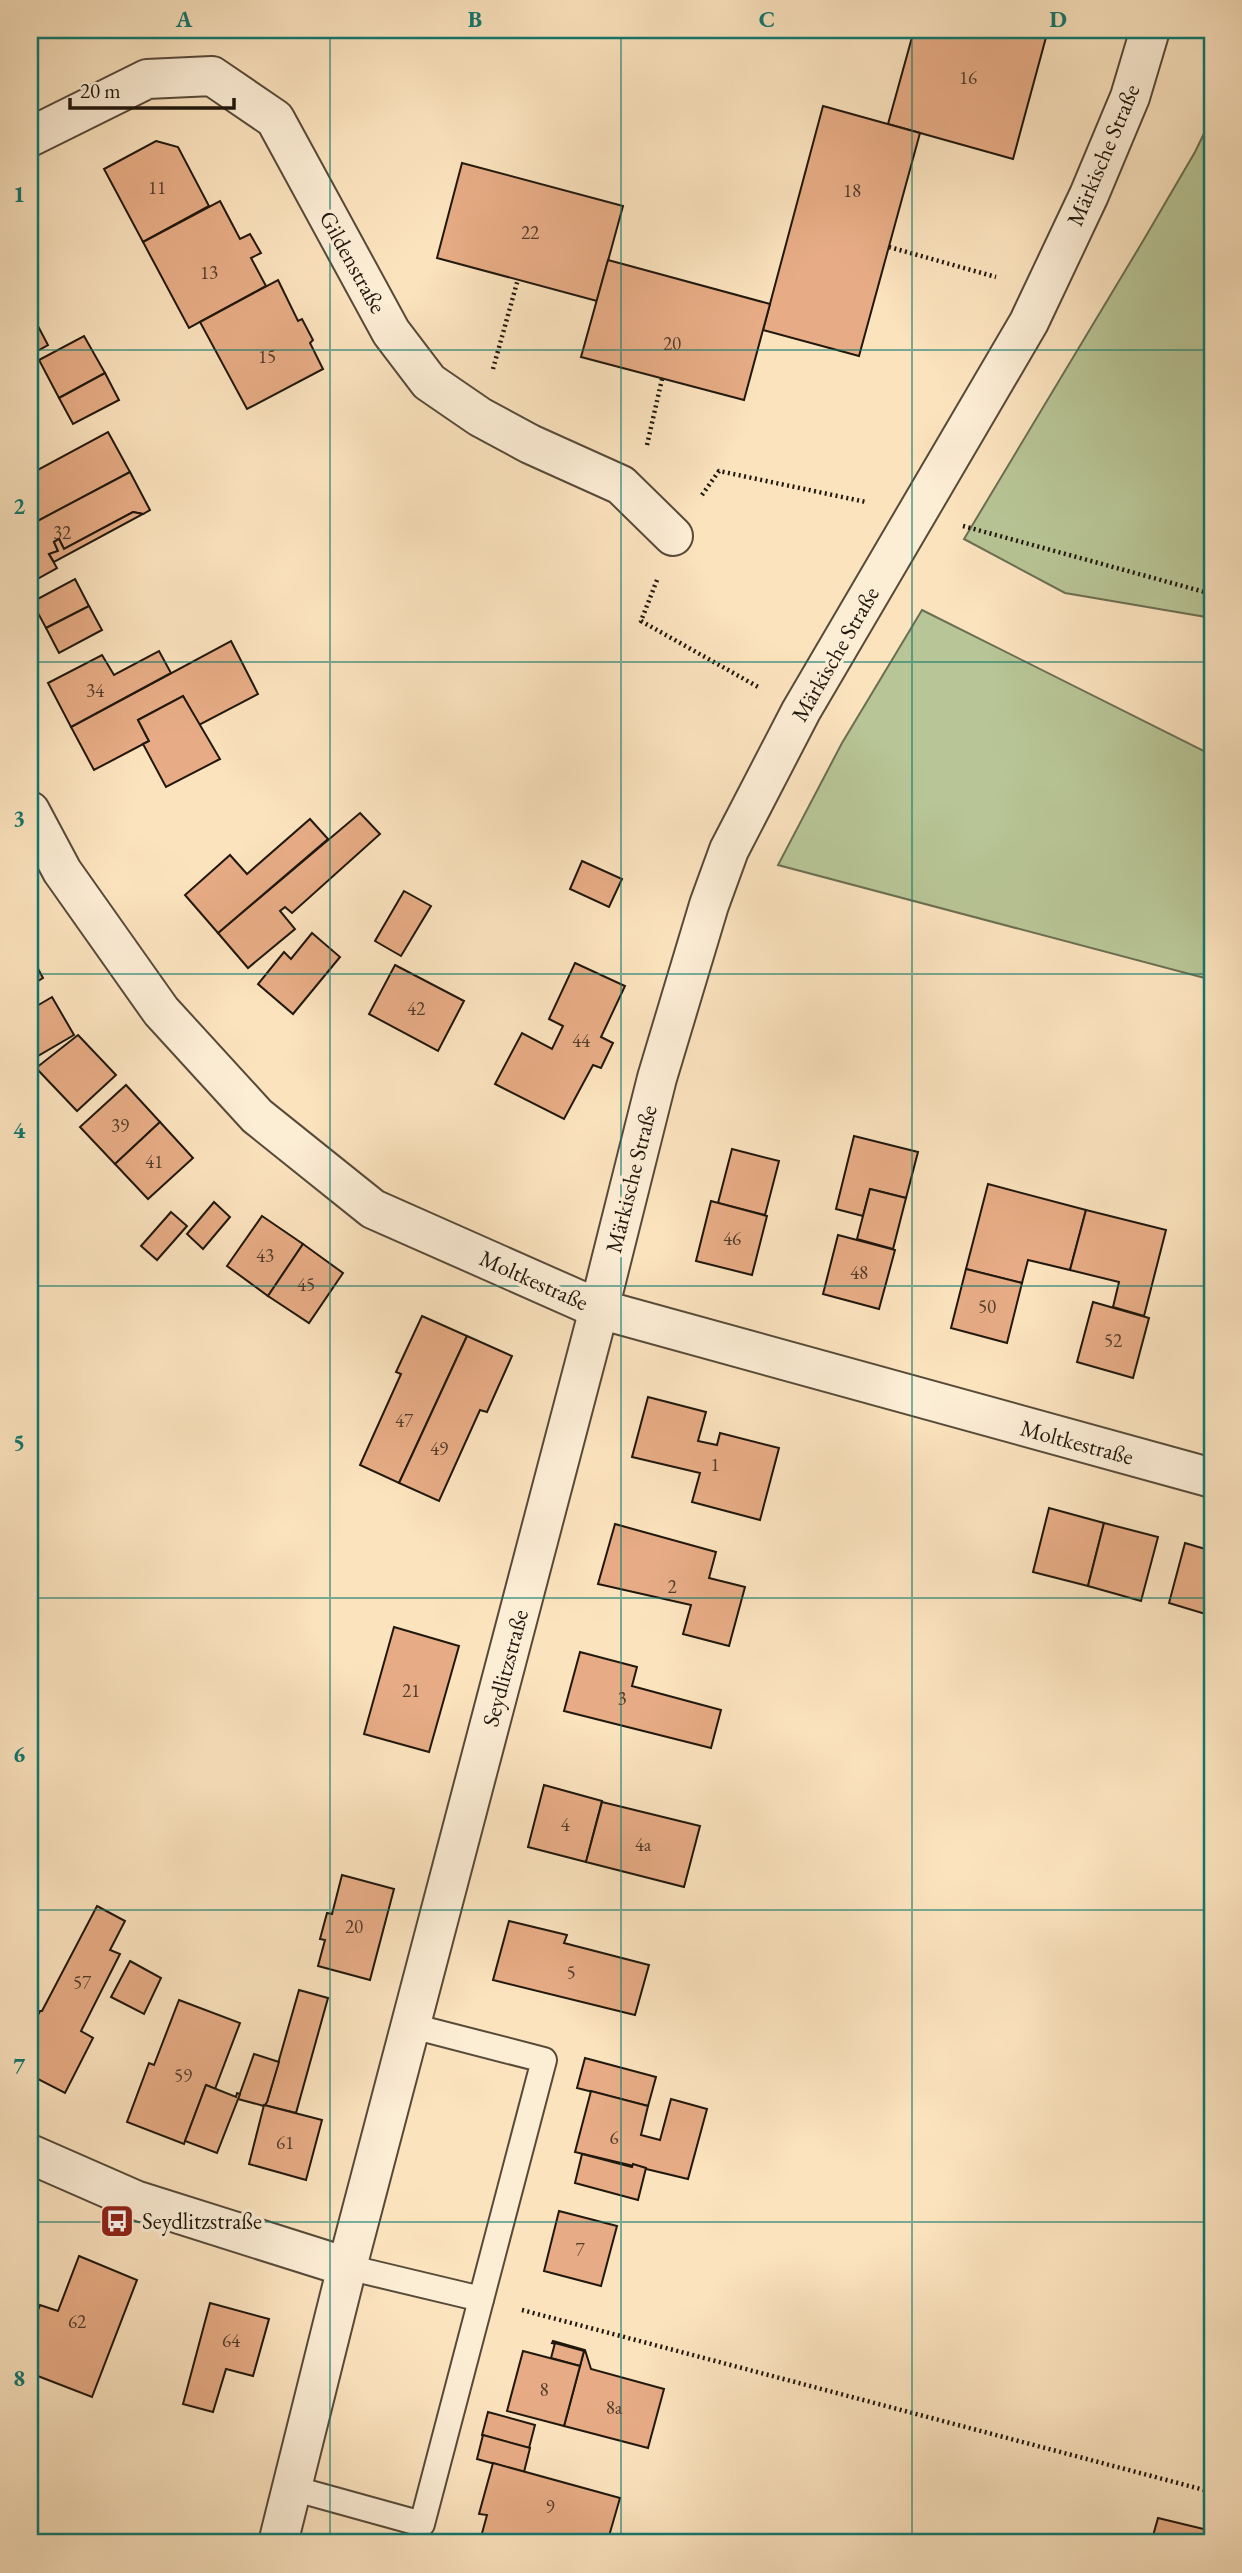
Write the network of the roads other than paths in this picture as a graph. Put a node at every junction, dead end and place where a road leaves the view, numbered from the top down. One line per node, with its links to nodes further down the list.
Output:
1 (1150, 30): 5 (street, Märkische Straße)
2 (30, 137): 3 (street, Gildenstraße)
3 (673, 536)
4 (30, 811): 5 (street, Moltkestraße)
5 (599, 1309): 6 (street, Moltkestraße); 7 (street, Seydlitzstraße)
6 (1212, 1478)
7 (412, 2026): 9 (street, Seydlitzstraße); 10 (lane)
8 (30, 2154): 9 (street)
9 (347, 2267): 10 (lane); 11 (street, Seydlitzstraße)
10 (481, 2300): 11 (lane)
11 (292, 2488): 12 (street, Seydlitzstraße)
12 (278, 2543)

